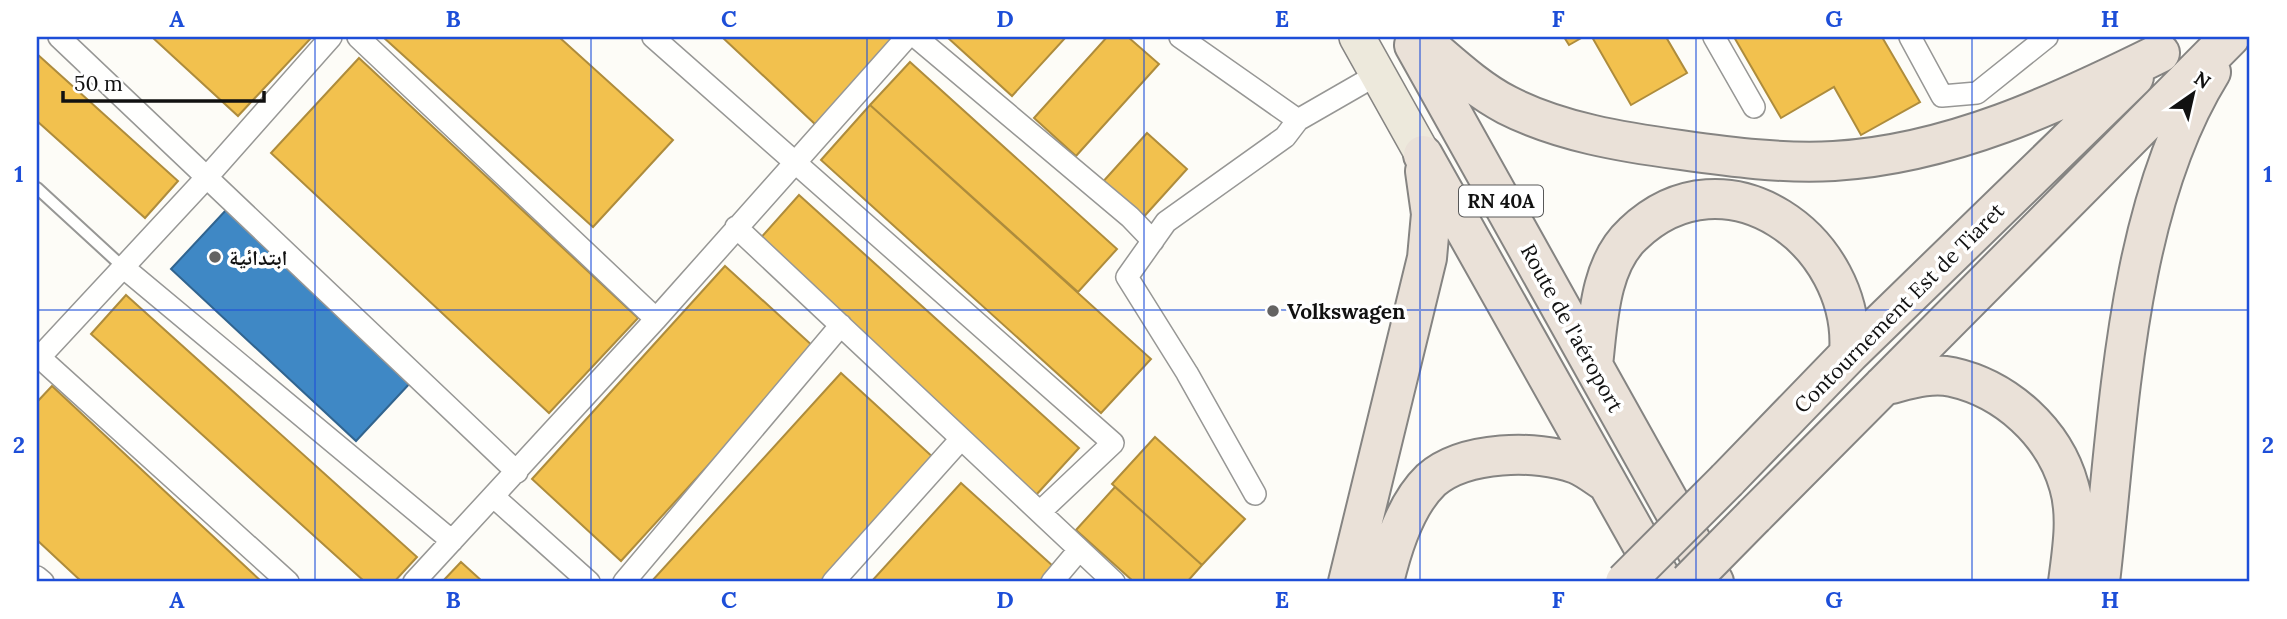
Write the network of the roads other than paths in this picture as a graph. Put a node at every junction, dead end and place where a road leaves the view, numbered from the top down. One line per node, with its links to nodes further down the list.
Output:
1 (59, 37): 21 (street)
2 (331, 37): 21 (street)
3 (358, 37): 28 (street)
4 (653, 37): 20 (street)
5 (907, 37): 20 (street)
6 (916, 37): 24 (street)
7 (1180, 37): 18 (street)
8 (1357, 37): 16 (main road, RN 40A)
9 (1410, 37): 26 (highway, Route de l'aéroport / RN 40A)
10 (1418, 37): 15 (highway)
11 (1714, 37): 17 (street)
12 (1910, 37): 13 (street)
13 (2047, 37)
14 (2231, 37): 33 (highway, Contournement Est de Tiaret); 58 (highway)
15 (2168, 45): 30 (highway, Contournement Est de Tiaret)
16 (1378, 74): 18 (street); 19 (main road, RN 40A)
17 (1754, 107)
18 (1298, 120): 24 (street)
19 (1423, 155): 27 (highway, RN 40A); 51 (highway)
20 (795, 162): 23 (street); 39 (street)
21 (206, 177): 25 (street); 35 (street)
22 (37, 188): 25 (lane)
23 (736, 227): 28 (street); 29 (street)
24 (1153, 241): 37 (street)
25 (123, 267): 31 (street); 40 (street)
26 (1548, 285): 27 (highway); 32 (highway, Route de l'aéroport / RN 40A)
27 (1508, 308): 36 (highway, RN 40A)
28 (656, 319): 35 (street)
29 (841, 326): 34 (street); 47 (street)
30 (1849, 354): 32 (highway); 53 (highway, Contournement Est de Tiaret, bridge)
31 (38, 357): 44 (street)
32 (1593, 365): 56 (highway, Route de l'aéroport / RN 40A)
33 (1883, 386): 55 (highway, Contournement Est de Tiaret, bridge); 57 (highway)
34 (961, 439): 39 (street); 48 (street)
35 (517, 472): 38 (street)
36 (1604, 481): 52 (highway); 54 (highway, RN 40A)
37 (1255, 494)
38 (494, 497): 40 (street); 46 (street)
39 (1040, 512): 41 (street)
40 (452, 541): 45 (street)
41 (1079, 550): 49 (street); 50 (street)
42 (37, 577): 43 (street)
43 (43, 582)
44 (288, 582)
45 (414, 582)
46 (589, 582)
47 (624, 582)
48 (833, 582)
49 (1052, 582)
50 (1114, 582)
51 (1348, 582)
52 (1384, 582)
53 (1625, 582)
54 (1663, 582)
55 (1689, 582)
56 (1714, 582)
57 (2068, 582)
58 (2100, 582)

